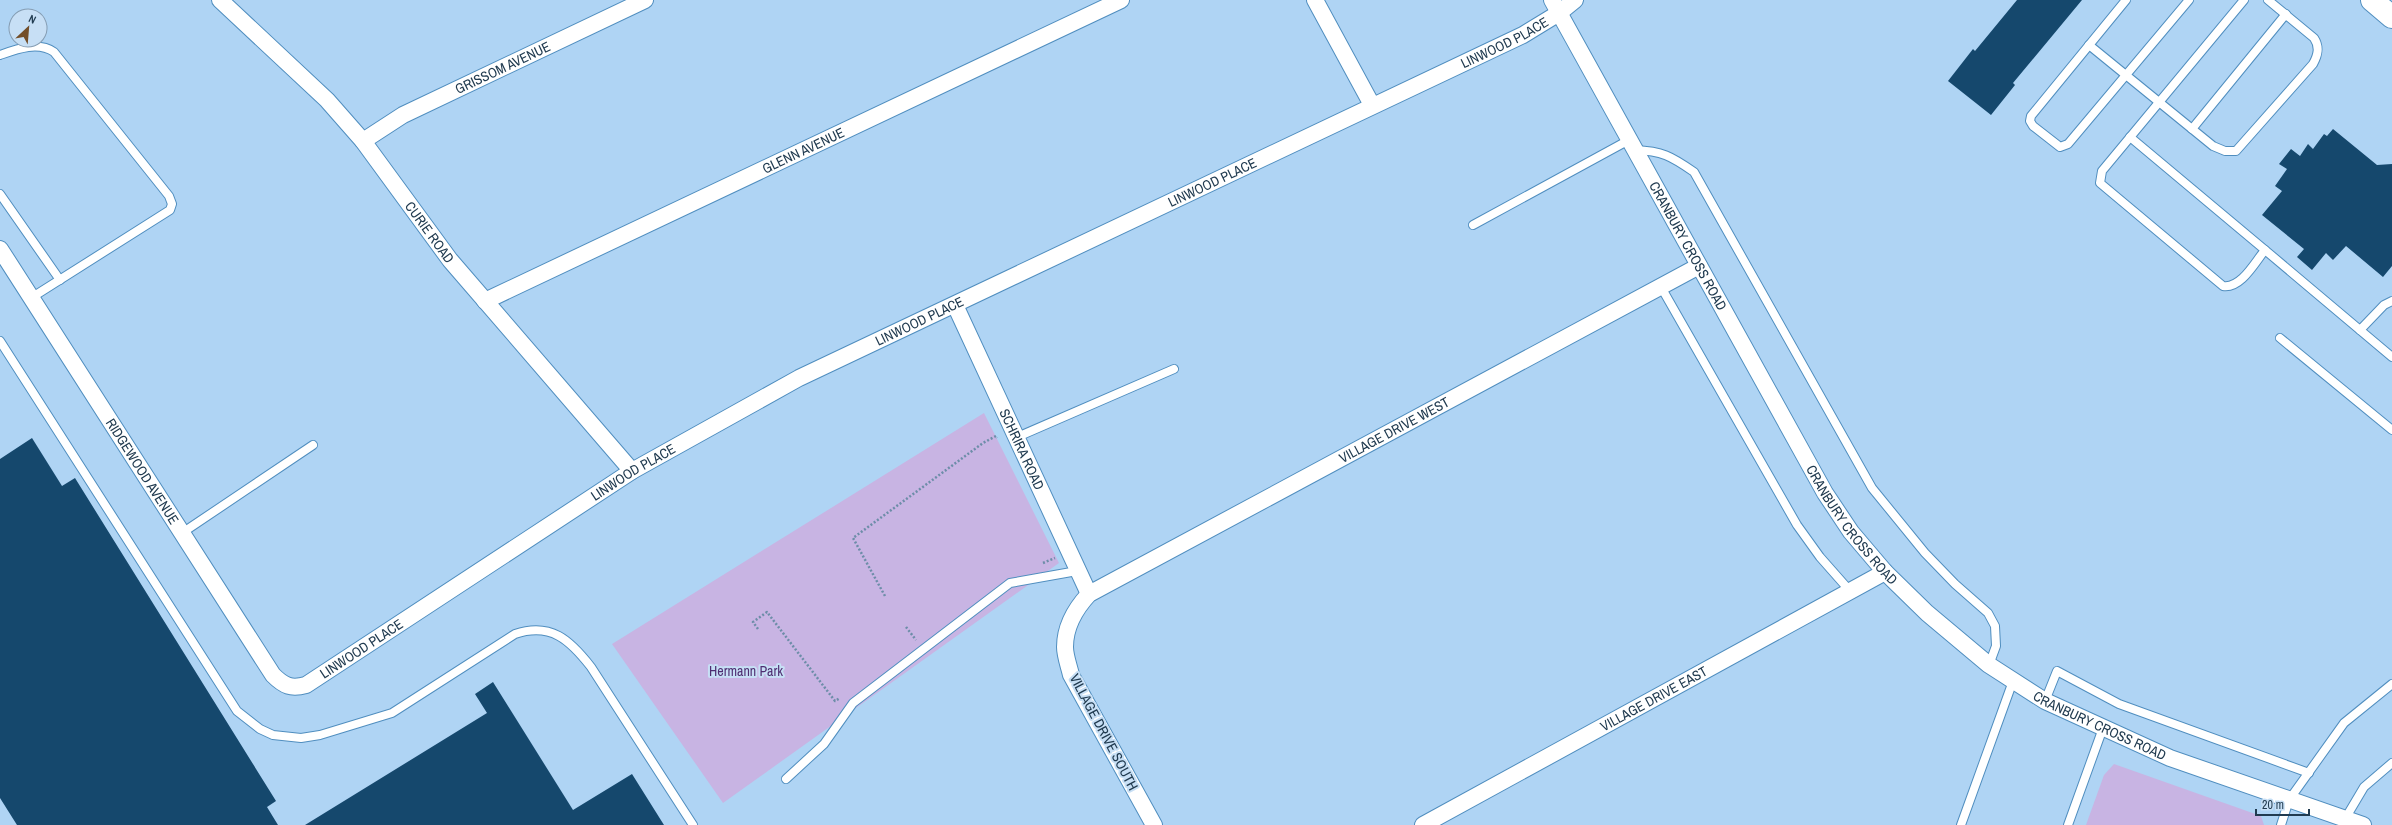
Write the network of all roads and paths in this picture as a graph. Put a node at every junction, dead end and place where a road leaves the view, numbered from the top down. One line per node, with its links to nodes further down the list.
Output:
1 (645, 0): 21 (street, GRISSOM AVENUE)
2 (1121, 0): 31 (street, GLENN AVENUE)
3 (1315, 0): 18 (street)
4 (1574, 0): 11 (street, LINWOOD PLACE)
5 (2126, 0): 14 (lane)
6 (2189, 0): 16 (lane)
7 (2244, 0): 17 (lane)
8 (2268, 0): 12 (lane)
9 (2372, 0): 13 (street)
10 (229, 3): 21 (street, CURIE ROAD)
11 (1556, 6): 18 (street, LINWOOD PLACE); 22 (street, CRANBURY CROSS ROAD)
12 (2286, 14): 19 (lane); 19 (lane)
13 (2392, 17)
14 (2090, 45): 16 (lane); 16 (lane)
15 (0, 55): 28 (lane)
16 (2127, 75): 17 (lane)
17 (2160, 102): 19 (lane); 20 (lane)
18 (1372, 105): 33 (street, LINWOOD PLACE)
19 (2192, 129)
20 (2130, 137): 26 (lane); 26 (lane)
21 (363, 141): 31 (street, CURIE ROAD)
22 (1632, 145): 24 (lane); 27 (street, CRANBURY CROSS ROAD); 55 (lane)
23 (0, 194): 28 (lane)
24 (1472, 225)
25 (0, 249): 30 (street, RIDGEWOOD AVENUE)
26 (2265, 250): 34 (lane)
27 (1699, 266): 29 (street, VILLAGE DRIVE WEST); 48 (street, CRANBURY CROSS ROAD)
28 (60, 280): 30 (lane)
29 (1660, 287): 49 (lane); 50 (street, VILLAGE DRIVE WEST)
30 (31, 298): 44 (street, RIDGEWOOD AVENUE)
31 (485, 301): 43 (street, CURIE ROAD)
32 (2392, 301): 34 (lane)
33 (954, 305): 40 (street, SCHRIRA ROAD); 43 (street, LINWOOD PLACE)
34 (2360, 330): 37 (lane)
35 (2280, 338): 39 (lane)
36 (0, 341): 67 (lane)
37 (2392, 357)
38 (1174, 370): 40 (lane)
39 (2392, 430)
40 (1015, 438): 47 (street, SCHRIRA ROAD)
41 (999, 443): 51 (path)
42 (313, 445): 44 (lane)
43 (632, 471): 58 (street, LINWOOD PLACE)
44 (182, 533): 58 (street, RIDGEWOOD AVENUE)
45 (1053, 550): 46 (path)
46 (1037, 565)
47 (1077, 571): 50 (street, SCHRIRA ROAD); 64 (lane)
48 (1885, 572): 49 (street, VILLAGE DRIVE EAST); 55 (street, CRANBURY CROSS ROAD)
49 (1850, 591): 69 (street, VILLAGE DRIVE EAST)
50 (1089, 594): 68 (street, VILLAGE DRIVE SOUTH)
51 (885, 596)
52 (906, 627): 54 (path)
53 (758, 629): 59 (path)
54 (913, 646)
55 (1989, 665): 56 (street, CRANBURY CROSS ROAD)
56 (2013, 681): 60 (street, CRANBURY CROSS ROAD); 70 (lane)
57 (2392, 684): 63 (lane)
58 (290, 687)
59 (842, 697)
60 (2045, 701): 61 (street, CRANBURY CROSS ROAD); 63 (lane)
61 (2103, 728): 65 (street, CRANBURY CROSS ROAD); 71 (lane)
62 (2392, 763): 66 (lane)
63 (2309, 773): 65 (lane)
64 (786, 780)
65 (2289, 800): 66 (street, CRANBURY CROSS ROAD); 72 (lane)
66 (2346, 819): 73 (street, CRANBURY CROSS ROAD)
67 (693, 825)
68 (1154, 825)
69 (1423, 825)
70 (1961, 825)
71 (2068, 825)
72 (2281, 825)
73 (2363, 825)

